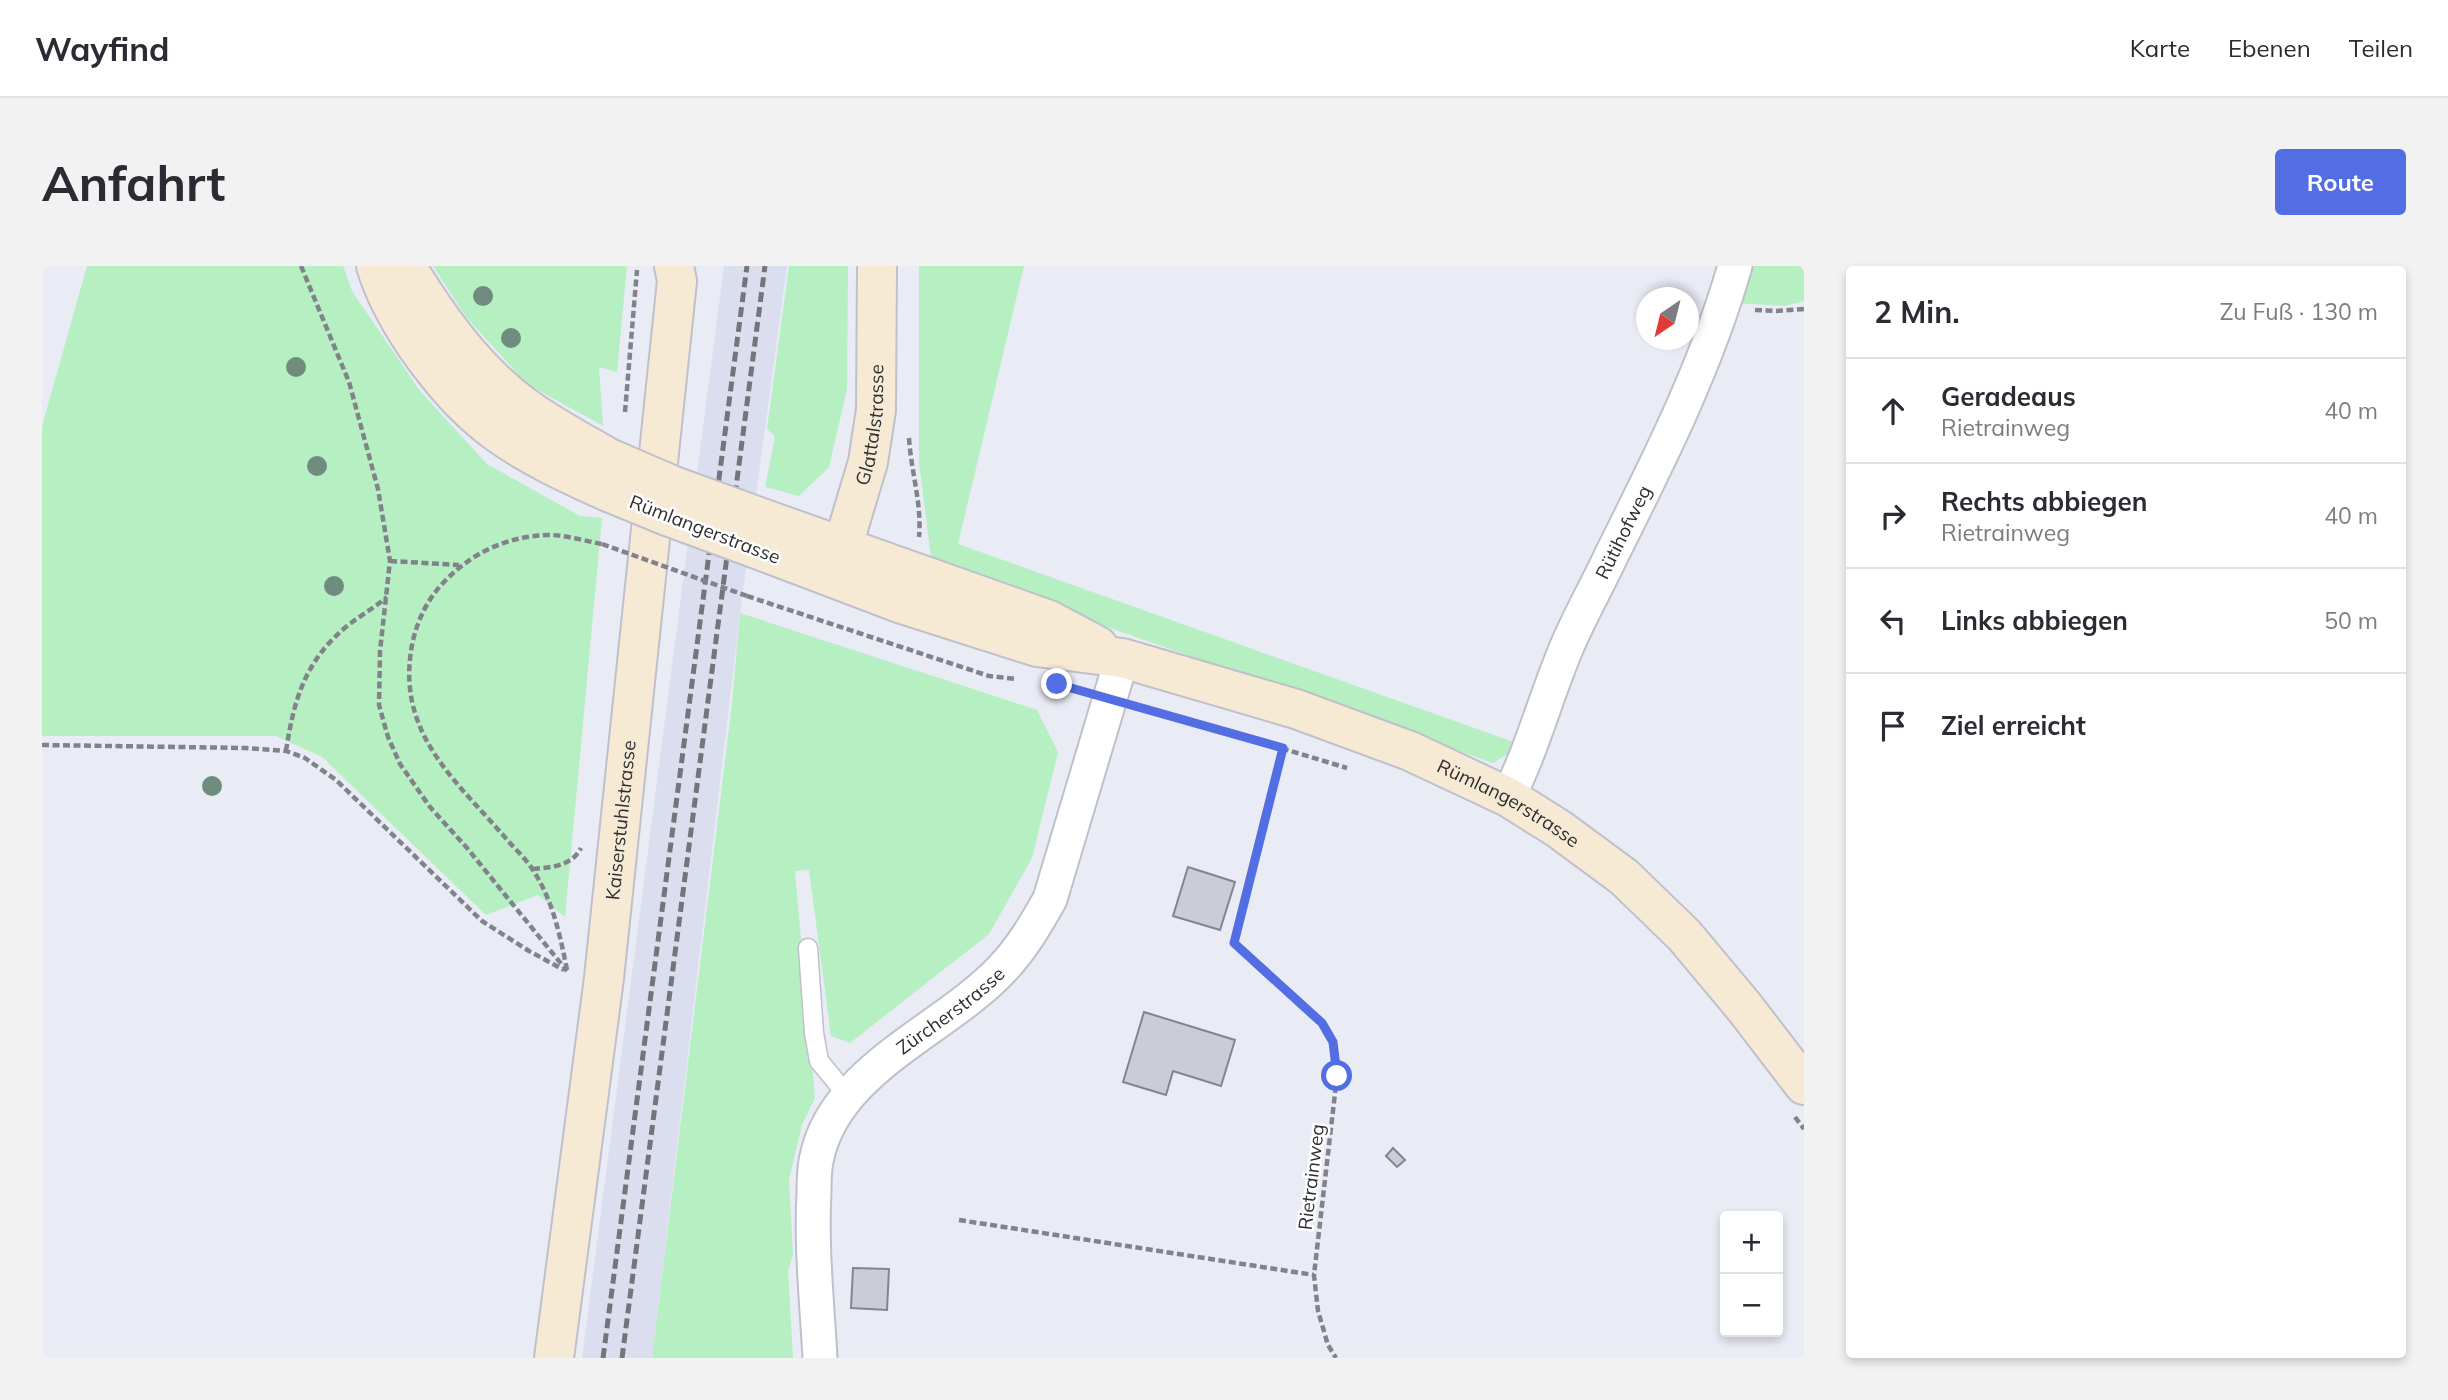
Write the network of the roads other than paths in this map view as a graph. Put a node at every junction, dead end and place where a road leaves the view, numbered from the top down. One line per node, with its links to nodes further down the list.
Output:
1 (376, 266): 6 (street, Rümlangerstrasse)
2 (406, 266): 6 (street, Rümlangerstrasse)
3 (877, 266): 7 (street, Glattalstrasse)
4 (1734, 266): 9 (street, Rütihofweg)
5 (678, 271): 13 (street, Kaiserstuhlstrasse)
6 (608, 475): 7 (street, Rümlangerstrasse, bridge)
7 (839, 562): 8 (street, Rümlangerstrasse)
8 (1122, 658): 9 (street, Rümlangerstrasse); 11 (street, Zürcherstrasse)
9 (1508, 797): 12 (street, Rümlangerstrasse)
10 (808, 948): 11 (lane)
11 (848, 1096): 14 (street, Zürcherstrasse)
12 (1799, 1100)
13 (554, 1358)
14 (820, 1358)

